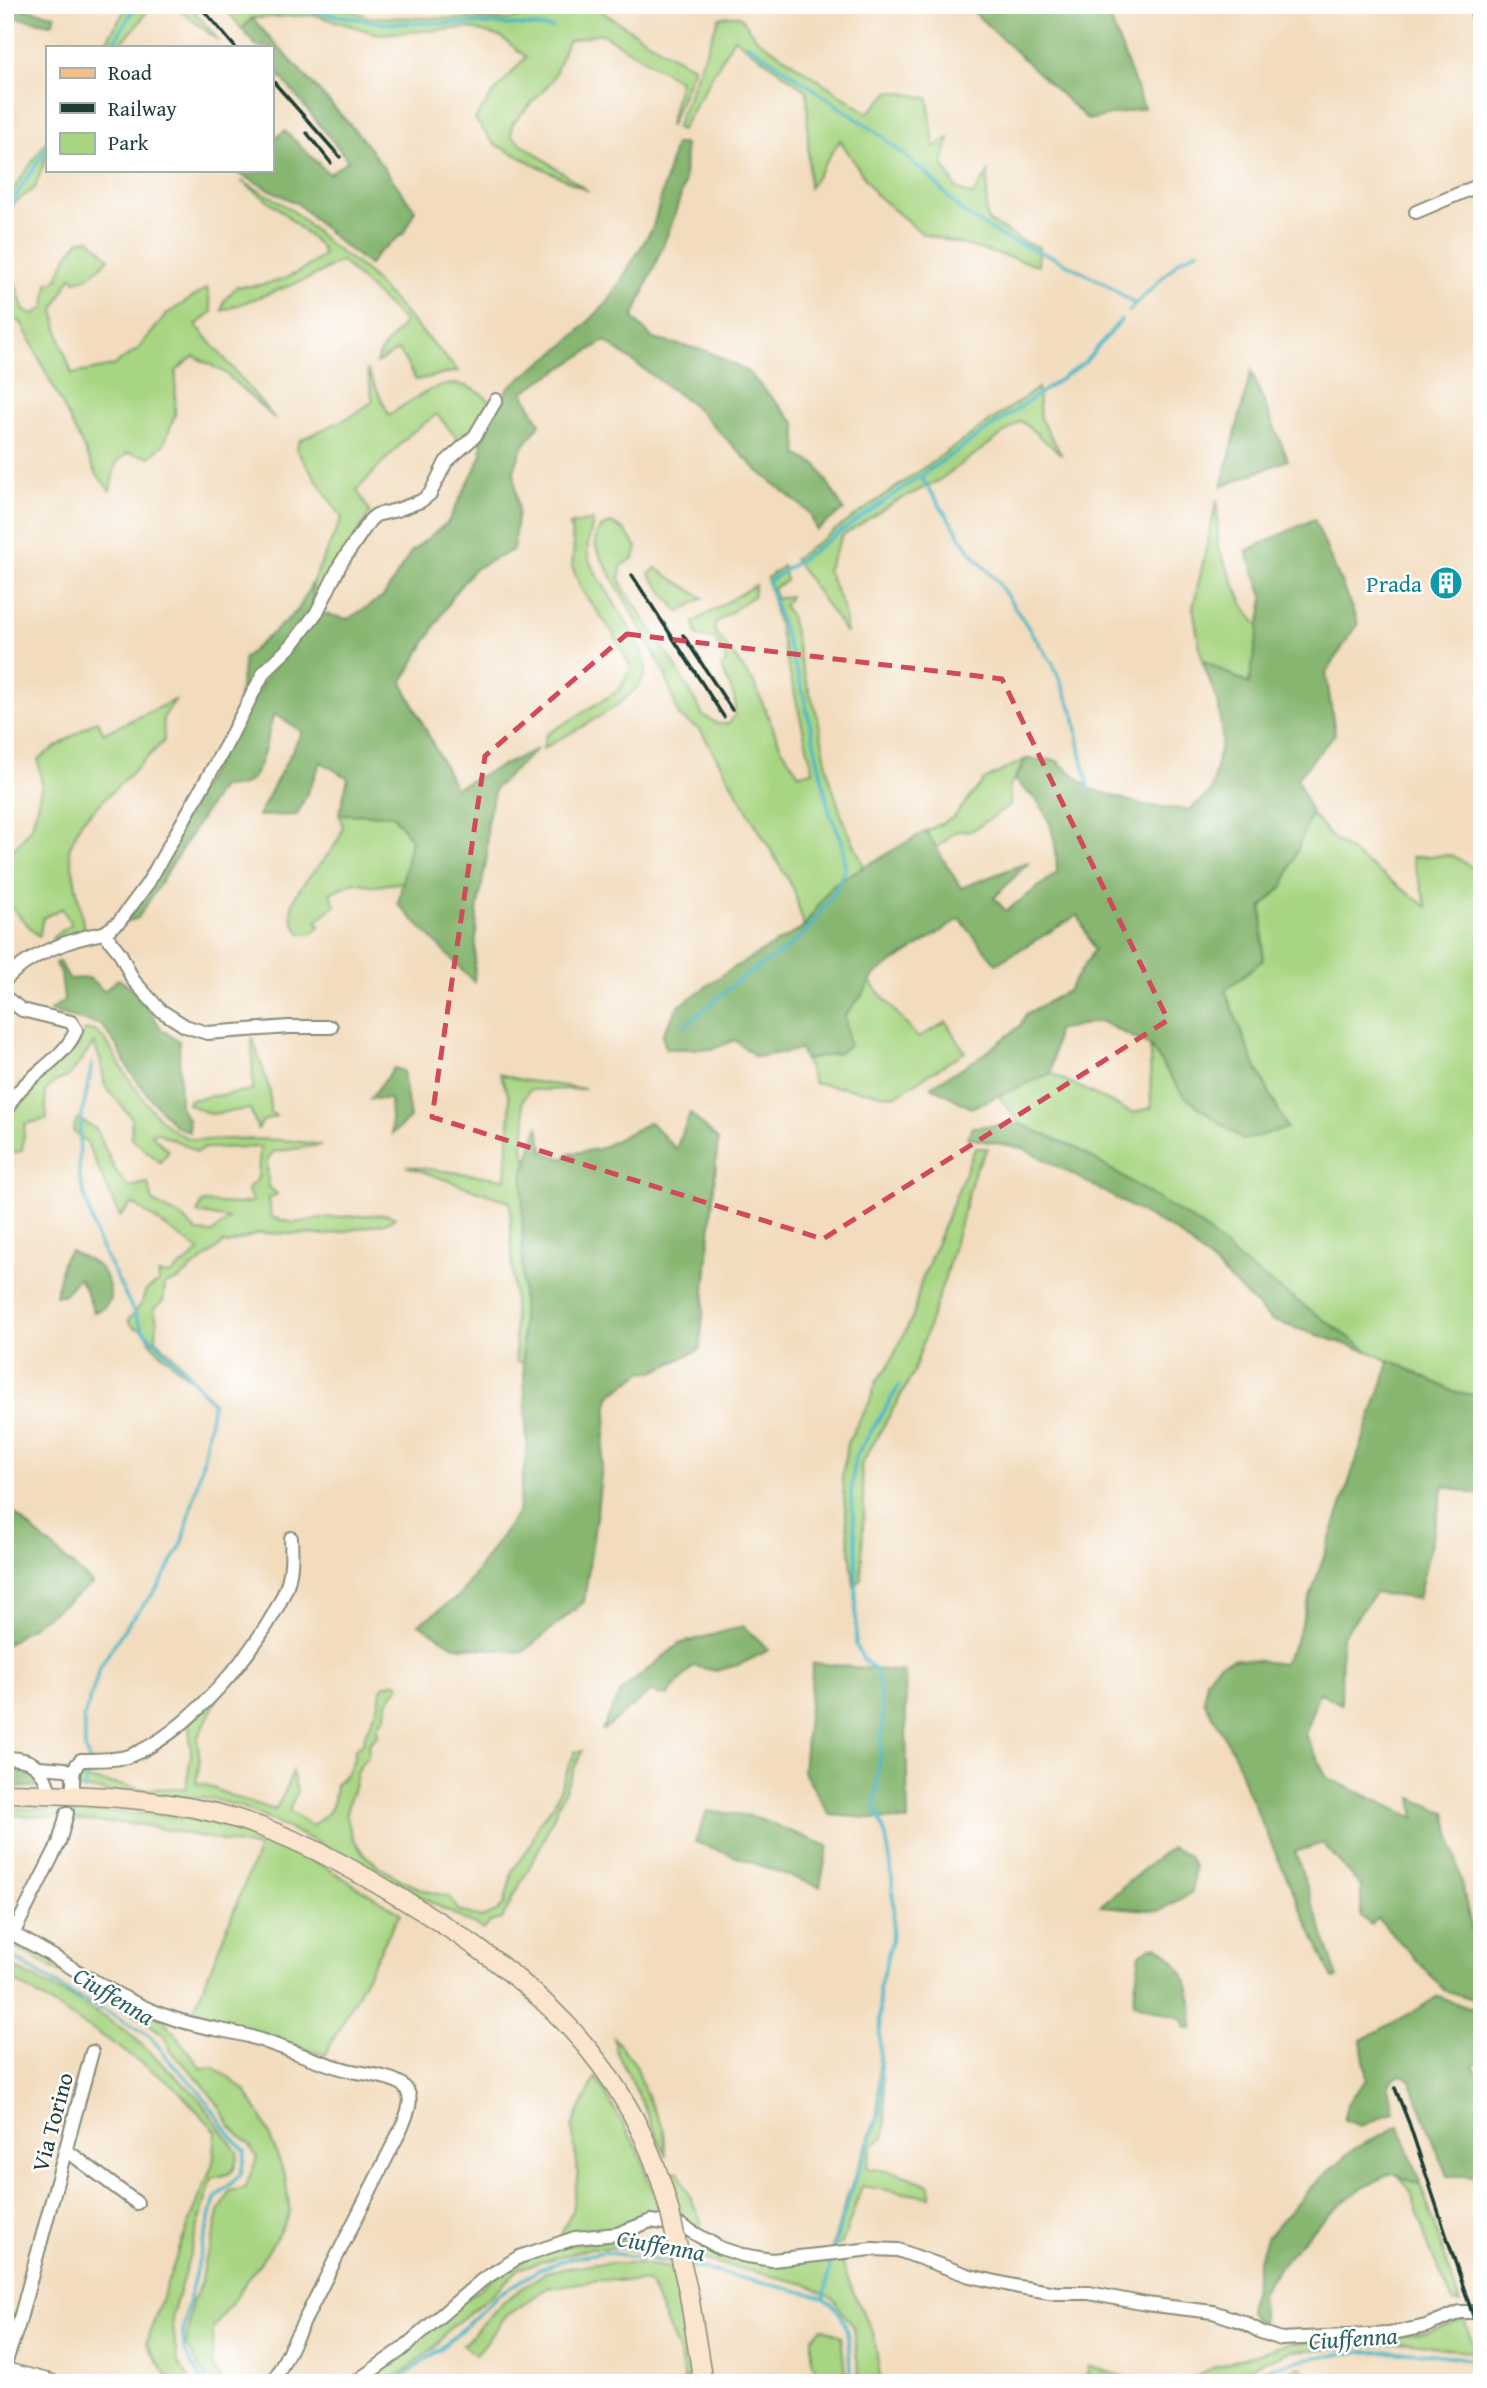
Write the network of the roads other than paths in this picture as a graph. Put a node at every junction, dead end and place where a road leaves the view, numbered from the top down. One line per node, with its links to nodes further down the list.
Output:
1 (1478, 5): 2 (main road)
2 (1482, 16)
3 (1482, 184): 4 (street)
4 (1416, 212)
5 (496, 400): 6 (street)
6 (104, 933): 7 (street); 9 (street)
7 (5, 980)
8 (5, 997): 10 (street)
9 (331, 1027)
10 (5, 1117)
11 (291, 1538): 14 (street)
12 (5, 1758): 13 (street)
13 (39, 1768): 14 (street); 17 (street)
14 (73, 1772): 15 (street)
15 (73, 1787)
16 (5, 1793): 17 (main road)
17 (51, 1794): 29 (main road, bridge)
18 (67, 1813): 19 (street)
19 (9, 1932): 27 (street)
20 (92, 2052): 21 (street, Via Torino)
21 (66, 2150): 22 (street); 24 (street, Via Torino)
22 (137, 2203)
23 (1482, 2312): 28 (street)
24 (5, 2364)
25 (5, 2371): 26 (street)
26 (51, 2383)
27 (273, 2383)
28 (354, 2383)
29 (703, 2383)

